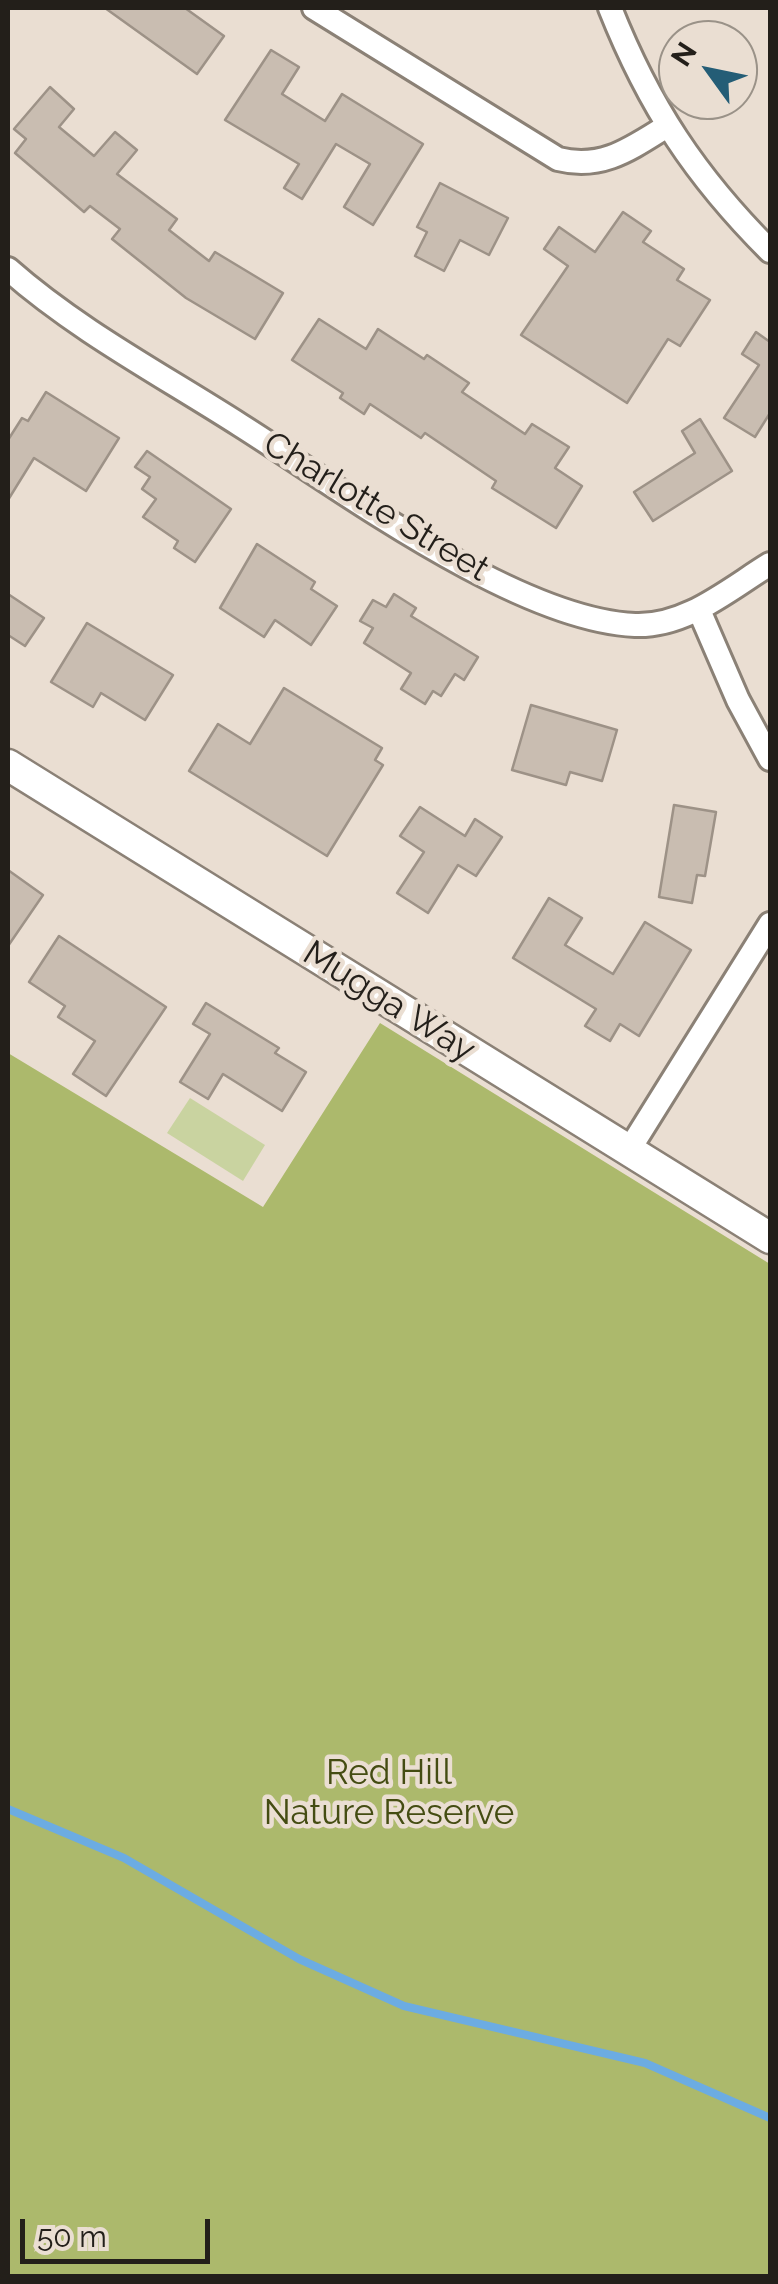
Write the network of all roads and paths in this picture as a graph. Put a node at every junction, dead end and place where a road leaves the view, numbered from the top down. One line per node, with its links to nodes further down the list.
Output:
1 (314, 8): 3 (street)
2 (610, 8): 3 (street)
3 (667, 126): 4 (street)
4 (770, 251)
5 (8, 269): 7 (street, Charlotte Street)
6 (770, 564): 7 (street, Charlotte Street)
7 (699, 610): 8 (street)
8 (770, 760)
9 (8, 764): 11 (main road, Mugga Way)
10 (770, 924): 11 (street)
11 (629, 1150): 12 (main road, Mugga Way)
12 (770, 1238)

